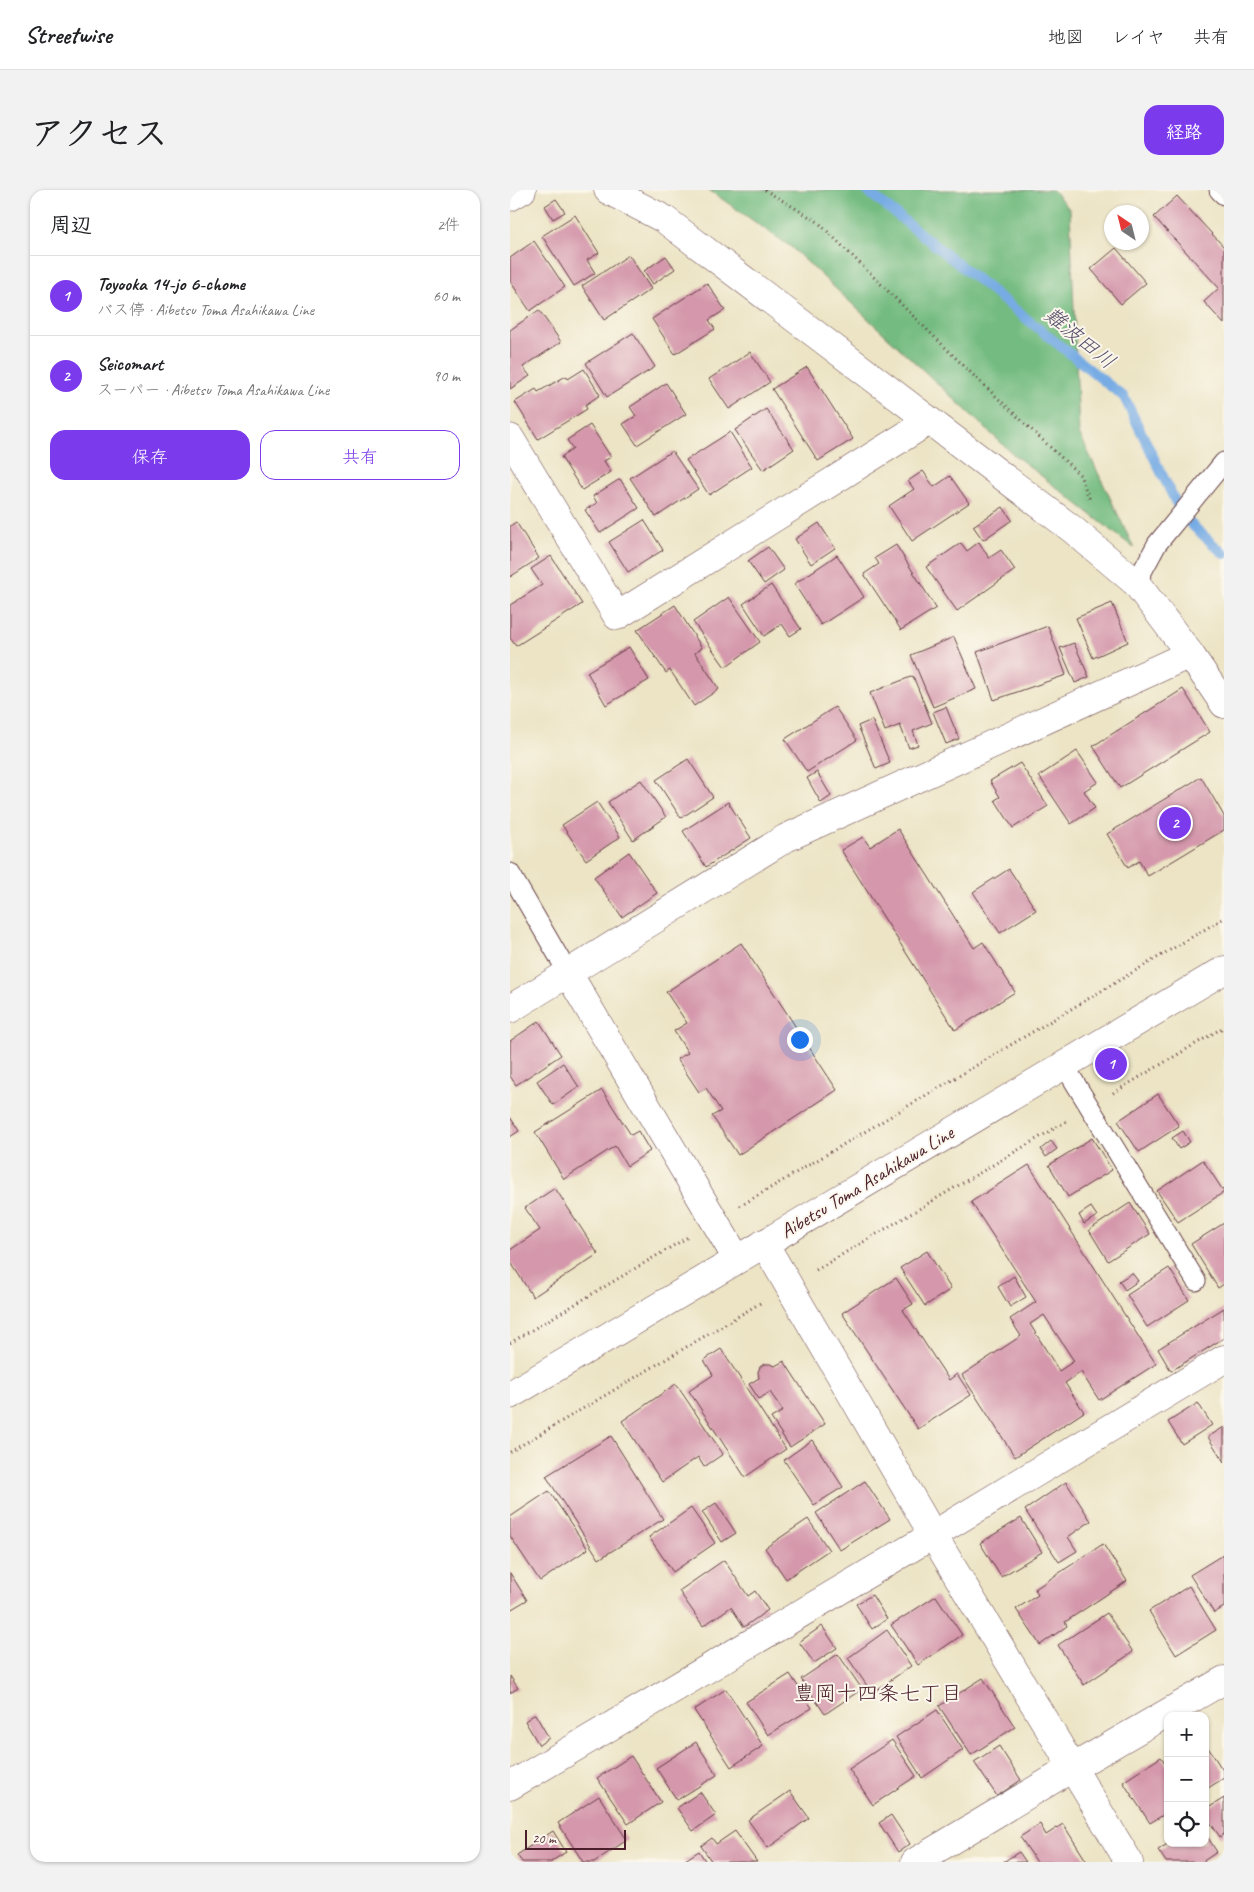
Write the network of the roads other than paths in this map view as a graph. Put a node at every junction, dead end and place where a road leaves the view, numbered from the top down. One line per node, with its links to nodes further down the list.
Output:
1 (522, 190): 5 (street)
2 (608, 190): 6 (street)
3 (1220, 190): 4 (lane)
4 (1224, 195)
5 (510, 196)
6 (929, 421): 9 (street); 10 (street)
7 (510, 438): 9 (street)
8 (1224, 462): 10 (lane)
9 (519, 473)
10 (1136, 582): 11 (street)
11 (1190, 654): 12 (street); 15 (street)
12 (1224, 704)
13 (510, 873): 15 (lane)
14 (1224, 970): 17 (street, Aibetsu Toma Asahikawa Line)
15 (568, 973): 16 (street); 19 (street)
16 (510, 1009)
17 (1064, 1065): 18 (street, Aibetsu Toma Asahikawa Line); 20 (lane)
18 (764, 1243): 19 (street, Aibetsu Toma Asahikawa Line); 23 (street)
19 (738, 1259): 22 (street, Aibetsu Toma Asahikawa Line)
20 (1196, 1282)
21 (1224, 1358): 23 (street)
22 (510, 1395)
23 (933, 1535): 25 (street); 26 (street)
24 (1224, 1680): 25 (street)
25 (1072, 1768): 27 (street); 28 (street)
26 (510, 1786)
27 (915, 1862)
28 (1129, 1862)

